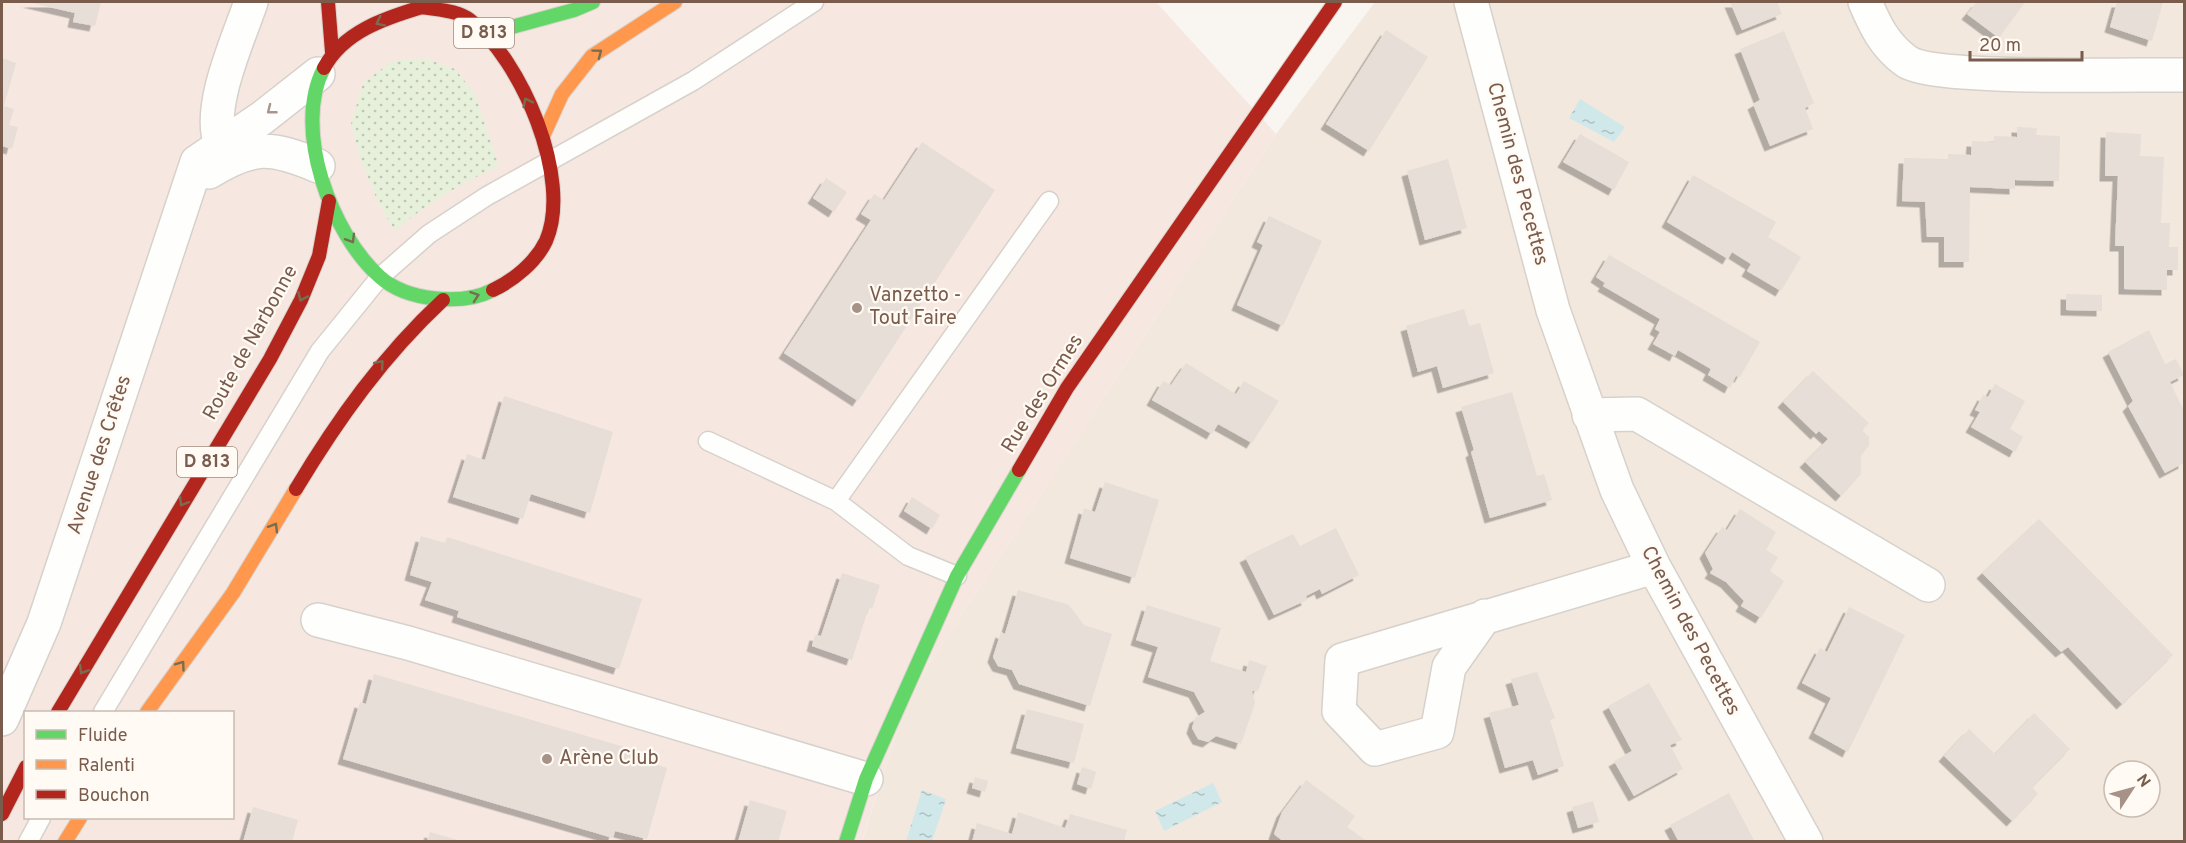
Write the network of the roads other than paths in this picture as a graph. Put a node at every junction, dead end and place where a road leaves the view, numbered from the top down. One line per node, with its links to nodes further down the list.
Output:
1 (251, 2): 14 (street)
2 (328, 2): 11 (main road)
3 (593, 2): 10 (main road, D 813)
4 (675, 2): 13 (main road, one-way to 4)
5 (814, 2): 15 (lane)
6 (1335, 2): 26 (main road, Rue des Ormes)
7 (1471, 2): 22 (street, Chemin des Pecettes)
8 (1865, 2): 12 (street)
9 (419, 4): 10 (main road, D 813); 11 (main road, D 813, one-way to 11)
10 (486, 34): 13 (main road, D 813, one-way to 10)
11 (325, 63): 14 (street, Avenue des Crêtes, one-way to 14); 16 (main road, D 813)
12 (2184, 75)
13 (543, 136): 15 (main road, D 813)
14 (221, 144): 17 (street, Avenue des Crêtes)
15 (549, 162): 20 (lane); 21 (main road, D 813, one-way to 15)
16 (318, 166): 17 (street); 18 (main road, D 813)
17 (189, 188): 33 (street, Avenue des Crêtes)
18 (329, 201): 20 (main road, D 813, one-way to 20); 30 (main road, Route de Narbonne / D 813, one-way to 30)
19 (1049, 201): 24 (lane)
20 (380, 277): 21 (main road, D 813); 31 (lane)
21 (443, 300): 32 (main road, one-way to 21)
22 (1589, 415): 25 (street, Chemin des Pecettes); 27 (street)
23 (708, 441): 24 (lane)
24 (836, 501): 26 (lane)
25 (1654, 567): 28 (street); 42 (street, Chemin des Pecettes)
26 (957, 576): 35 (main road, Rue des Ormes)
27 (1928, 585)
28 (1485, 616): 28 (street)
29 (318, 620): 35 (street)
30 (59, 711)
31 (104, 711)
32 (148, 711)
33 (2, 719)
34 (24, 771): 36 (main road)
35 (866, 779): 41 (main road, Rue des Ormes)
36 (2, 814)
37 (40, 819): 39 (lane)
38 (79, 819): 40 (main road)
39 (28, 842)
40 (65, 842)
41 (846, 842)
42 (1806, 842)

